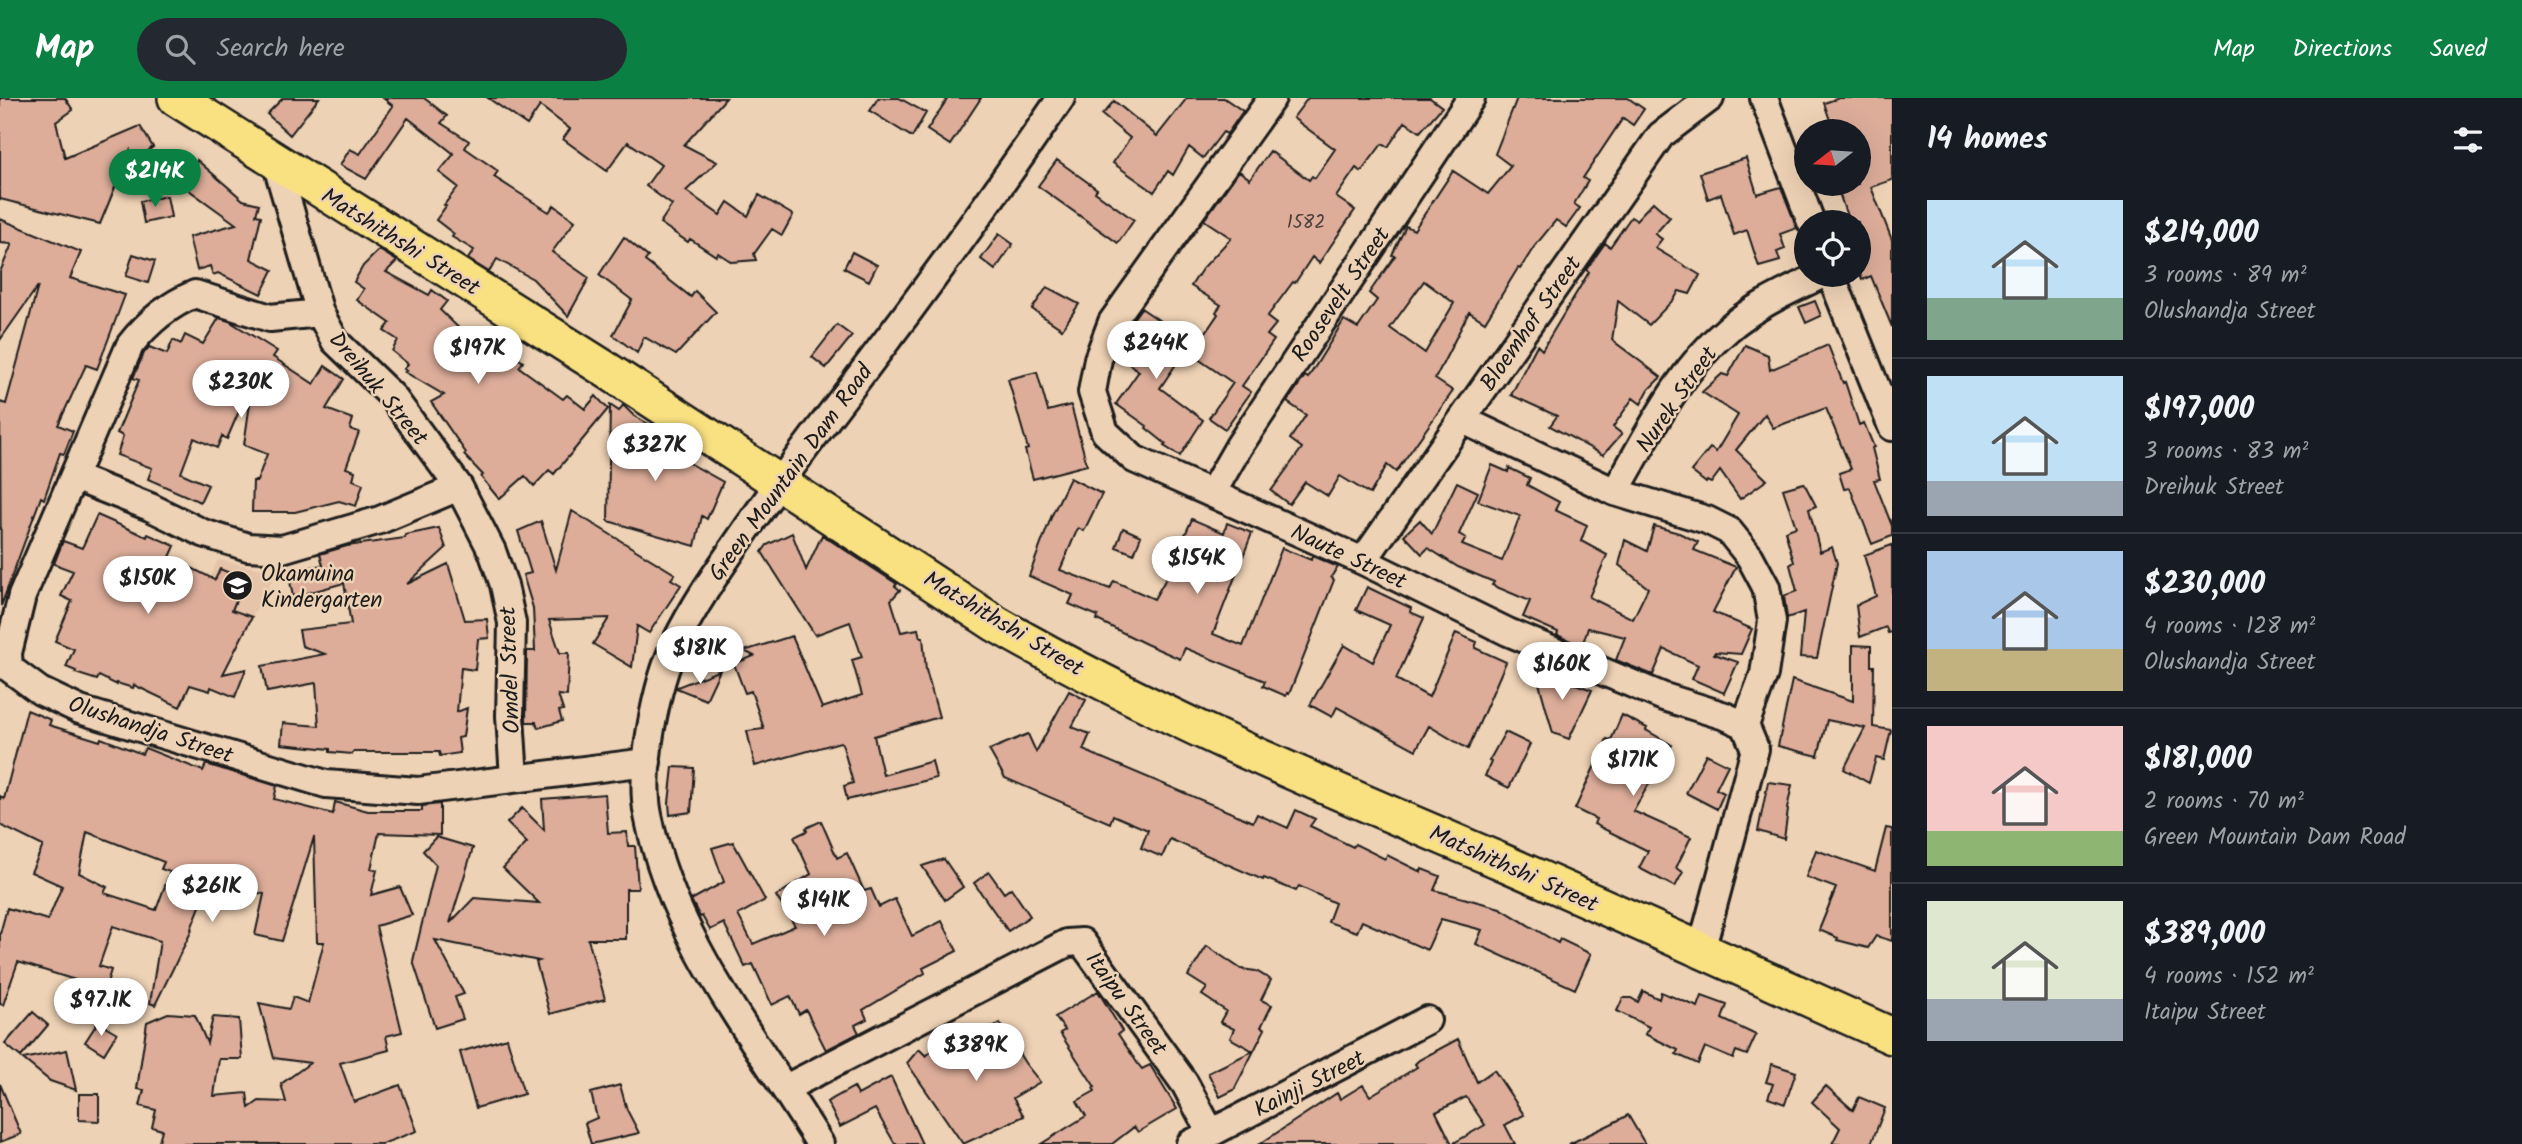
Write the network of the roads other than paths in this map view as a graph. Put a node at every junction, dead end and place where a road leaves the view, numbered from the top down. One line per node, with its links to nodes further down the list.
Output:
1 (176, 98): 7 (main road, Matshithshi Street)
2 (1061, 98): 15 (street, Green Mountain Dam Road)
3 (1272, 98): 18 (street, Naute Street)
4 (1471, 98): 18 (street, Roosevelt Street)
5 (1710, 98): 12 (street, Bloemhof Street)
6 (1764, 98): 8 (street)
7 (276, 162): 11 (street, Dreihuk Street); 15 (main road, Matshithshi Street)
8 (1806, 210)
9 (1797, 287): 17 (street, Nurek Street)
10 (1836, 287): 13 (street)
11 (320, 313): 14 (street, Olushandja Street); 16 (street, Dreihuk Street)
12 (1462, 420): 17 (street); 19 (street, Bloemhof Street)
13 (1892, 427)
14 (74, 477): 16 (street); 22 (street, Olushandja Street)
15 (779, 481): 21 (street, Green Mountain Dam Road); 23 (main road, Matshithshi Street)
16 (459, 487): 22 (street, Omdel Street)
17 (1615, 492): 20 (street)
18 (1212, 493): 19 (street, Naute Street)
19 (1363, 561): 20 (street, Naute Street)
20 (1745, 725): 23 (street)
21 (647, 762): 22 (street, Olushandja Street); 26 (street, Green Mountain Dam Road)
22 (514, 779)
23 (1701, 951): 25 (main road, Matshithshi Street)
24 (1427, 1020): 27 (street, Kainji Street)
25 (1892, 1035)
26 (786, 1088): 27 (street, Itaipu Street); 28 (street, Green Mountain Dam Road)
27 (1201, 1138)
28 (820, 1144)

